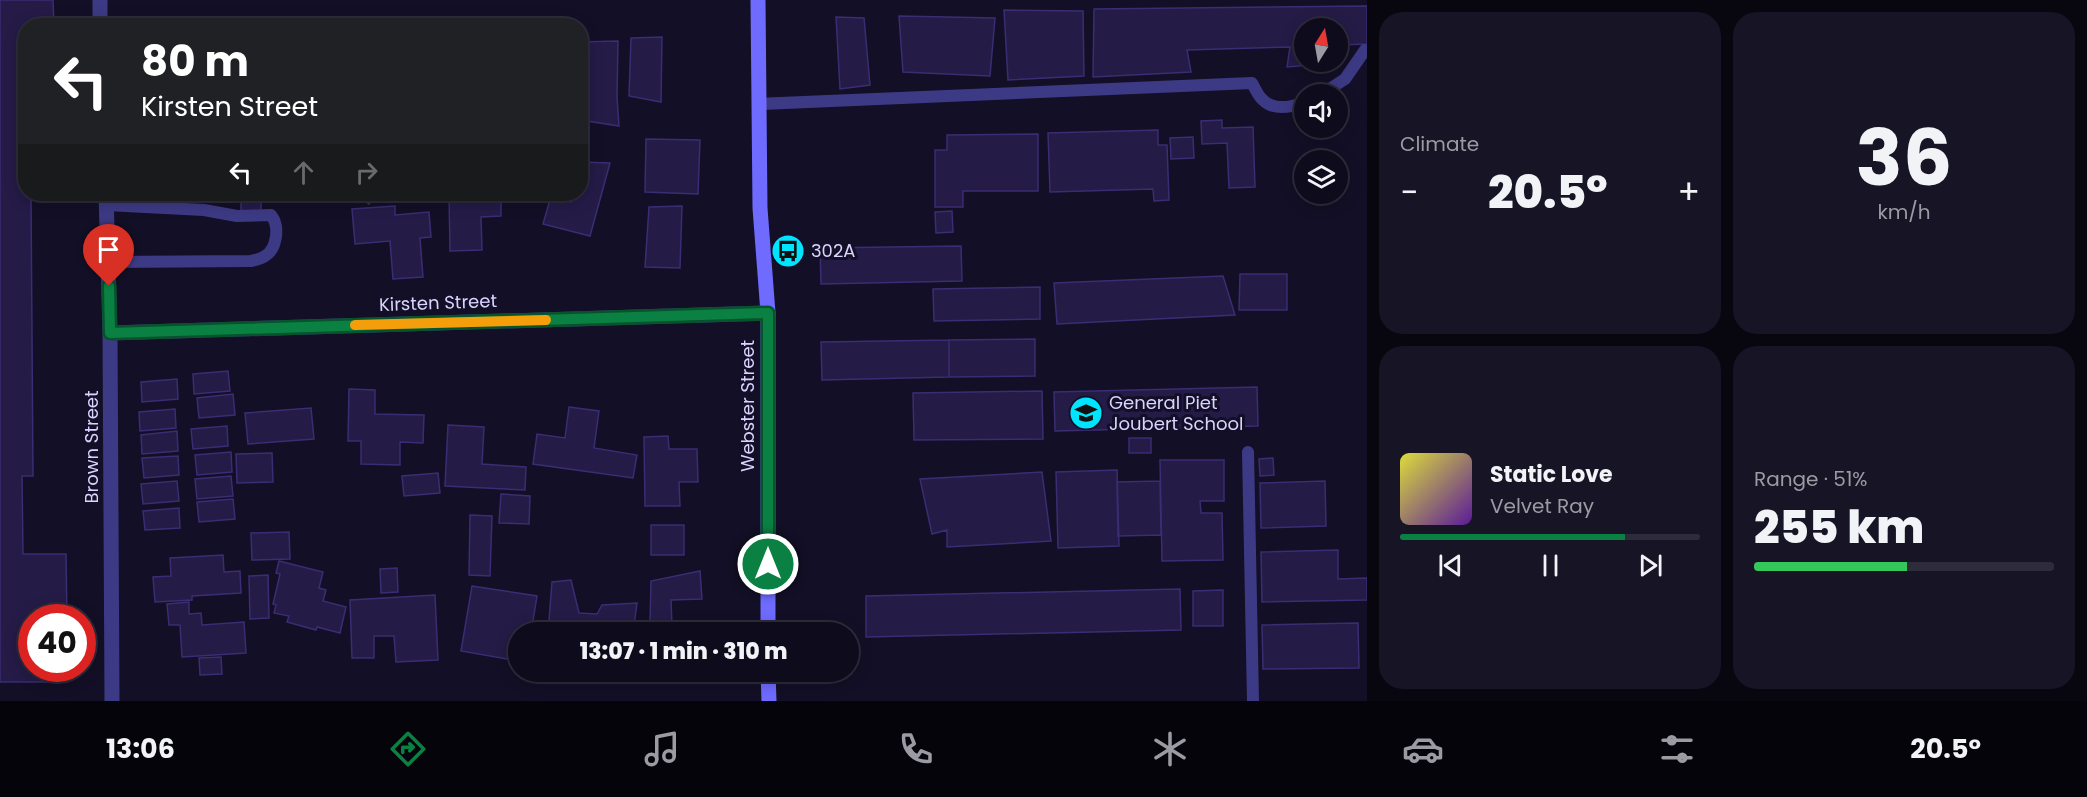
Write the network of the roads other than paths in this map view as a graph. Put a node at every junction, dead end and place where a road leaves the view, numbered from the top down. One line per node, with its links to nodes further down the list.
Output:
1 (100, 0): 3 (street)
2 (758, 0): 6 (street, Webster Street)
3 (100, 18)
4 (1365, 50): 5 (lane)
5 (1337, 84)
6 (759, 104): 7 (lane); 11 (street, Webster Street)
7 (1294, 106)
8 (106, 201): 10 (street, Brown Street)
9 (124, 201): 10 (lane)
10 (108, 262): 12 (street, Brown Street)
11 (768, 313): 12 (street, Kirsten Street); 14 (street, Webster Street)
12 (110, 333): 16 (street, Brown Street)
13 (1248, 452): 18 (lane)
14 (768, 622)
15 (768, 682): 17 (street)
16 (112, 701)
17 (769, 701)
18 (1253, 701)

